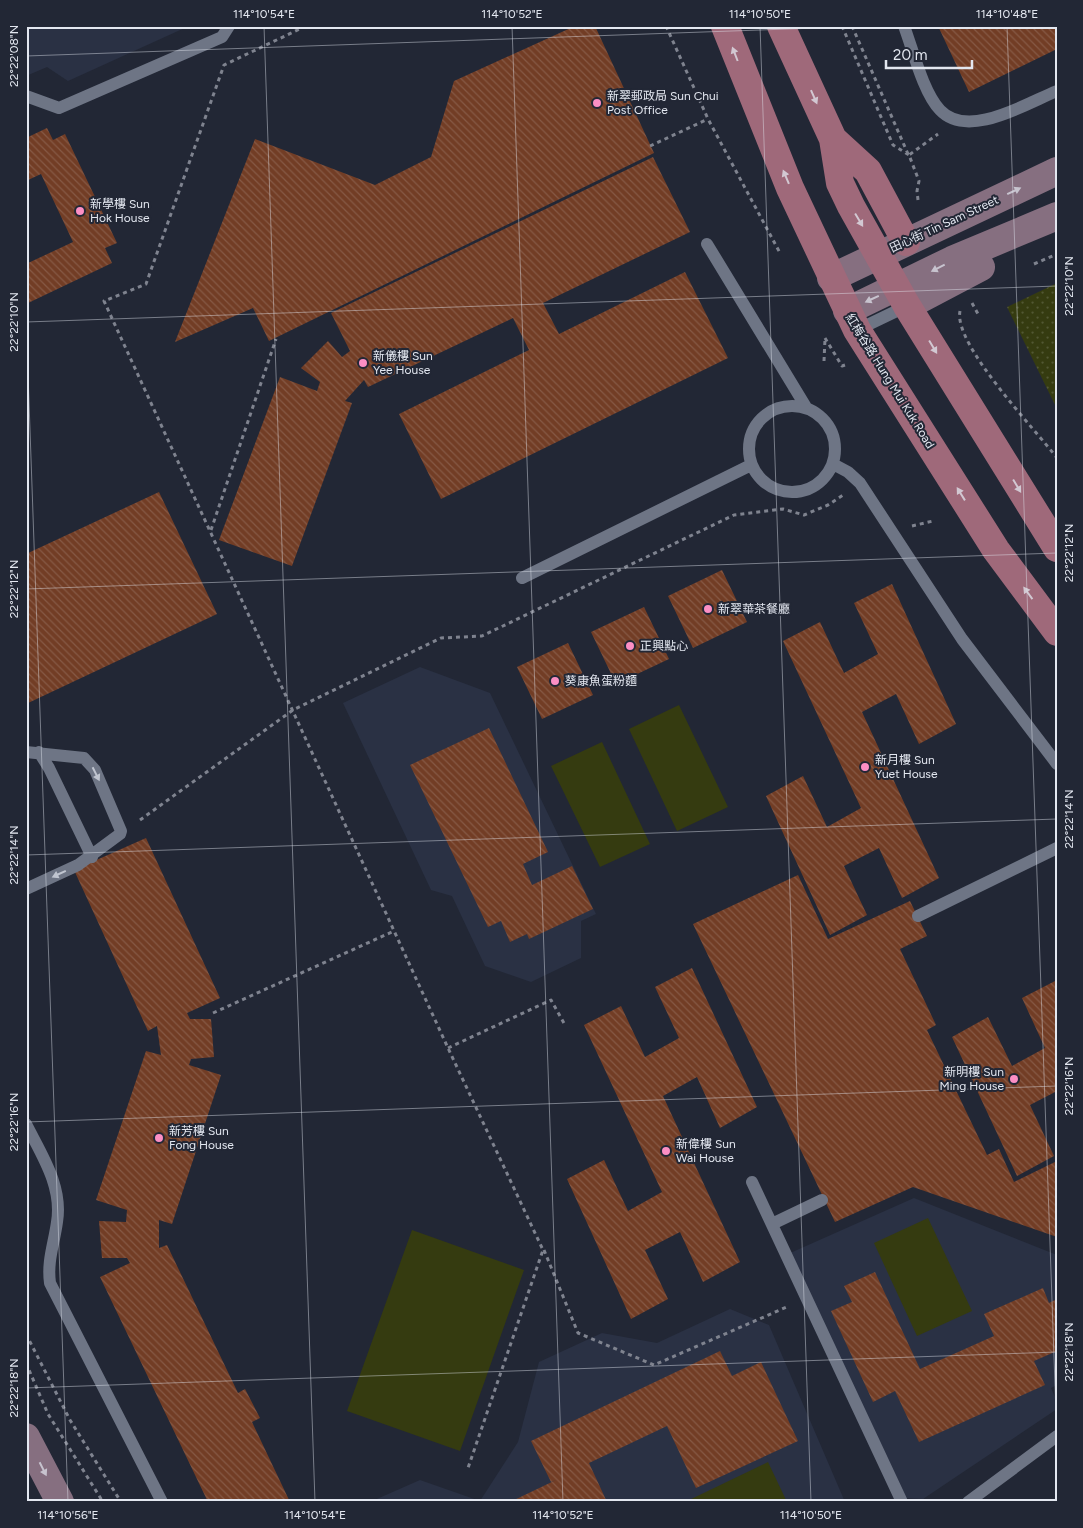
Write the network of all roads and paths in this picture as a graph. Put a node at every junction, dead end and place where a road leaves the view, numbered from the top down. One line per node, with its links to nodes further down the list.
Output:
1 (229, 26): 10 (lane)
2 (306, 26): 37 (path)
3 (666, 26): 11 (path)
4 (725, 26): 25 (main road, 紅梅谷路 Hung Mui Kuk Road, one-way to 4)
5 (781, 26): 13 (main road, one-way to 13)
6 (842, 26): 15 (path)
7 (852, 26): 15 (path)
8 (904, 26): 12 (lane)
9 (1057, 91): 12 (lane)
10 (26, 96)
11 (708, 119): 14 (path); 21 (path)
12 (957, 121): 15 (path)
13 (833, 139): 19 (main road); 23 (main road, one-way to 23)
14 (650, 146)
15 (909, 155): 17 (path)
16 (1057, 171): 19 (main road, 田心街 Tin Sam Street, one-way to 16)
17 (918, 203)
18 (1057, 218): 26 (main road, one-way to 26)
19 (906, 242): 23 (main road, 田心街 Tin Sam Street)
20 (707, 244): 32 (lane)
21 (780, 253)
22 (1057, 254): 24 (path)
23 (880, 255): 25 (main road, 田心街 Tin Sam Street); 26 (main road)
24 (1034, 264)
25 (832, 278): 27 (main road, 紅梅谷路 Hung Mui Kuk Road)
26 (902, 296): 27 (main road, one-way to 27); 38 (main road, one-way to 38)
27 (852, 321): 40 (main road, 紅梅谷路 Hung Mui Kuk Road, one-way to 27)
28 (960, 322): 33 (path)
29 (825, 338): 31 (path)
30 (276, 339): 37 (path)
31 (824, 361)
32 (806, 407): 34 (lane); 35 (lane)
33 (1057, 458)
34 (833, 464): 35 (lane); 36 (lane)
35 (750, 465): 39 (lane)
36 (860, 483): 41 (path); 43 (lane)
37 (210, 531): 41 (path)
38 (1057, 548)
39 (522, 578)
40 (1057, 632)
41 (292, 710): 44 (path); 49 (path)
42 (33, 752): 44 (lane, one-way to 44); 46 (lane)
43 (1057, 764)
44 (120, 834): 46 (lane)
45 (1057, 848): 48 (lane)
46 (92, 857): 47 (lane, one-way to 47)
47 (26, 889)
48 (918, 916)
49 (394, 931): 50 (path); 52 (path)
50 (213, 1013)
51 (565, 1026): 52 (path)
52 (448, 1048): 57 (path)
53 (26, 1124): 67 (lane)
54 (752, 1182): 56 (lane)
55 (822, 1200): 56 (lane)
56 (772, 1224): 58 (lane)
57 (543, 1250): 58 (path); 63 (path)
58 (806, 1299): 68 (lane)
59 (26, 1334): 66 (path)
60 (26, 1363): 65 (path)
61 (1057, 1436): 69 (lane)
62 (26, 1437): 64 (main road, one-way to 64)
63 (468, 1468)
64 (60, 1502)
65 (104, 1502)
66 (121, 1502)
67 (162, 1502)
68 (902, 1502)
69 (968, 1502)

